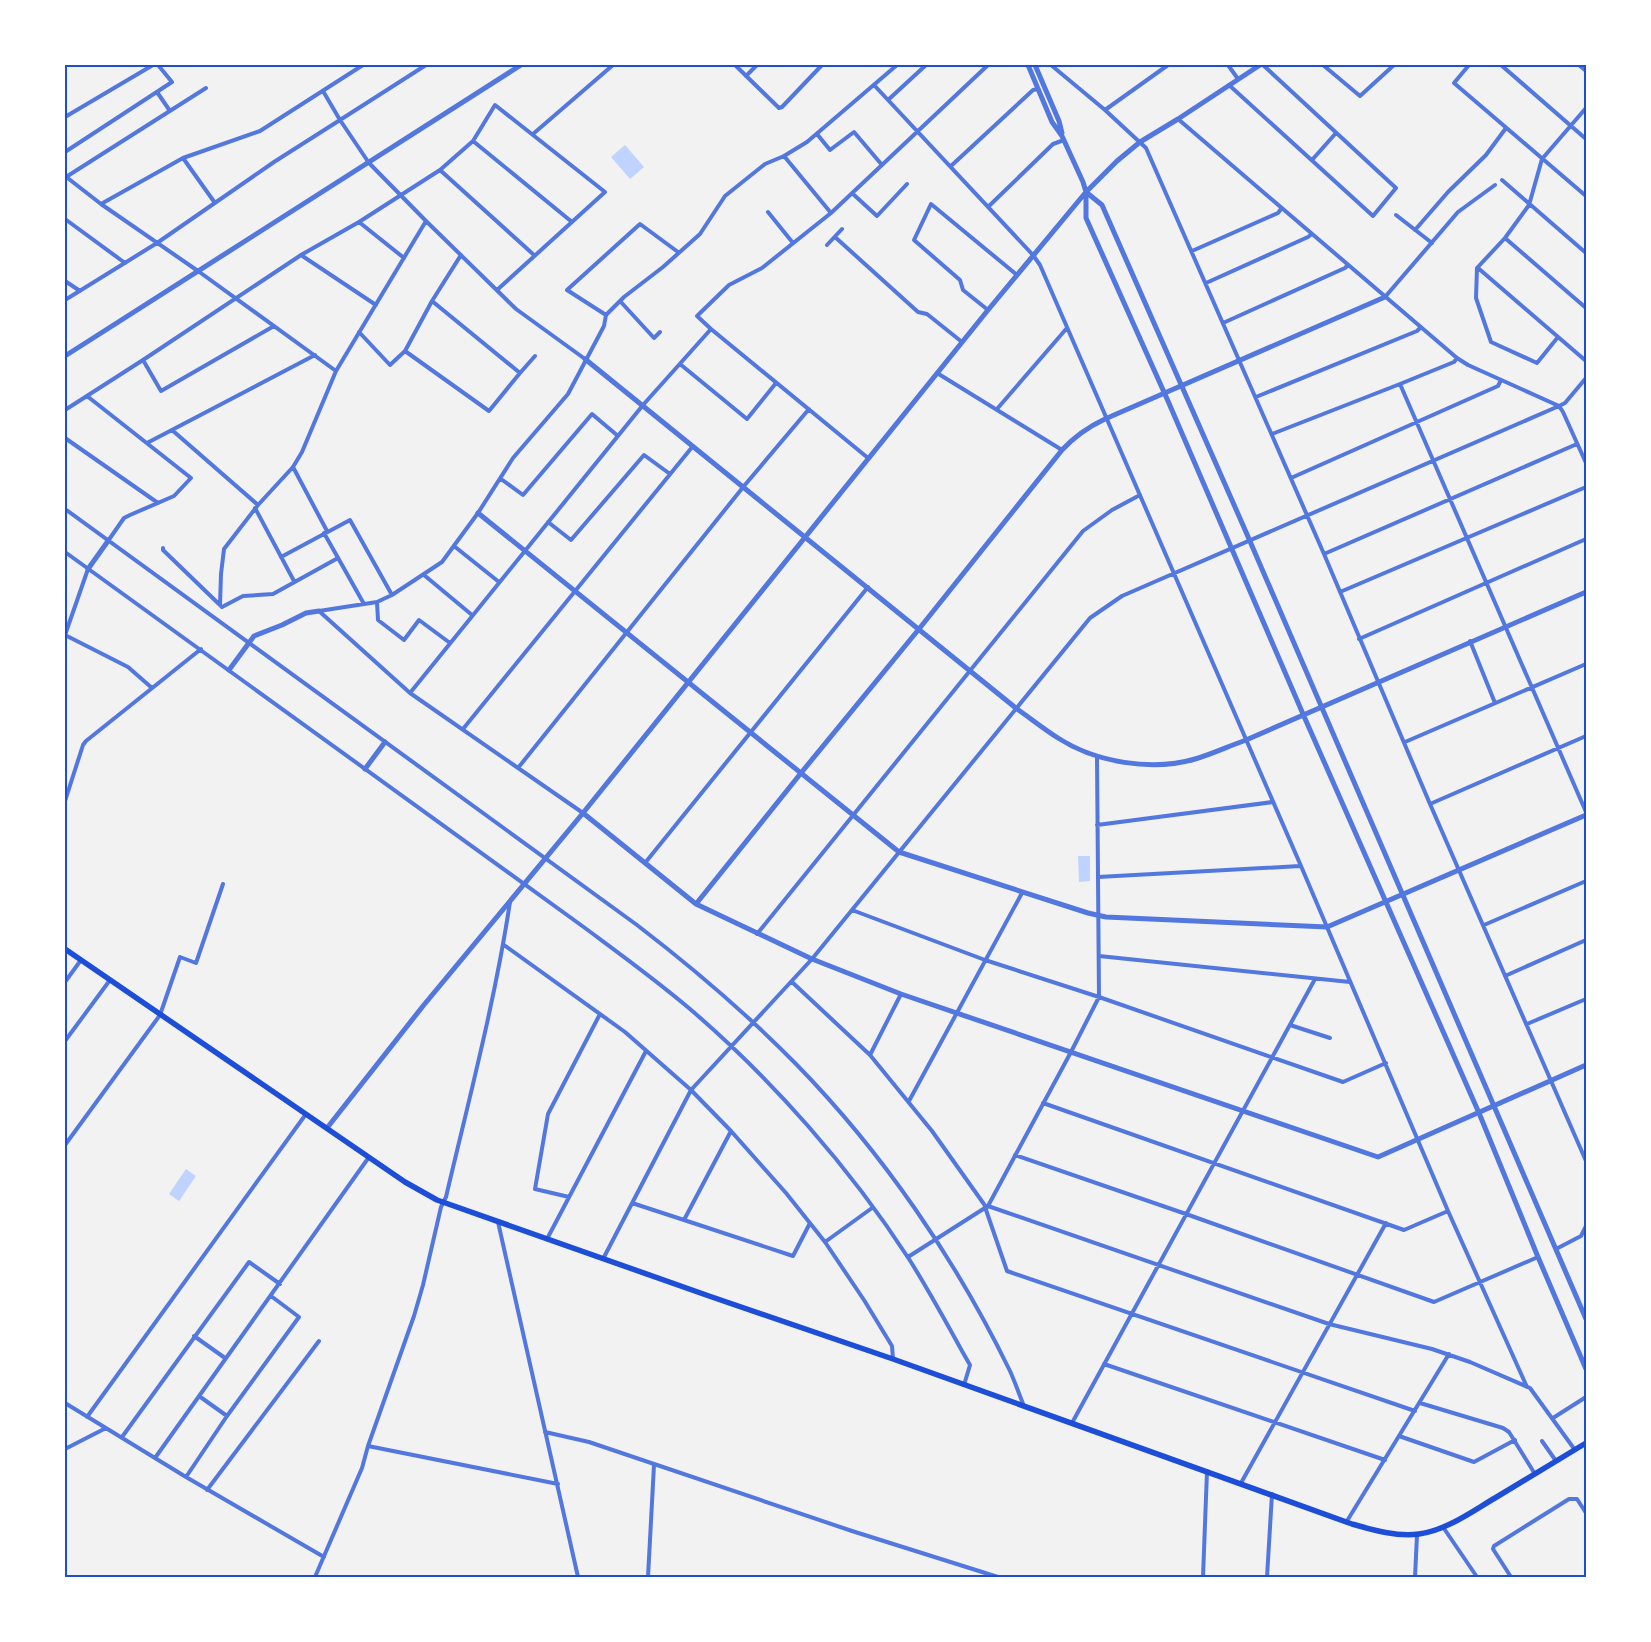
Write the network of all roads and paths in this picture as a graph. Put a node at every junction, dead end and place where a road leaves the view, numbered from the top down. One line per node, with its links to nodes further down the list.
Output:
1 (153, 65): 37 (street)
2 (158, 65): 32 (street)
3 (363, 65): 31 (street)
4 (426, 65): 39 (street)
5 (521, 65): 55 (street)
6 (613, 65): 44 (street)
7 (735, 65): 25 (street)
8 (757, 65): 25 (street)
9 (822, 65): 25 (street)
10 (897, 65): 28 (street)
11 (926, 65): 33 (street)
12 (988, 65): 42 (street)
13 (1028, 65): 30 (street)
14 (1051, 65): 35 (street)
15 (1168, 65): 35 (street)
16 (1228, 65): 26 (street)
17 (1261, 65): 26 (street); 43 (street)
18 (1323, 65): 19 (street)
19 (1394, 65)
20 (1469, 65): 41 (street)
21 (1501, 65): 40 (street)
22 (1579, 65): 24 (street)
23 (1037, 67): 46 (street)
24 (1586, 71)
25 (746, 76)
26 (1238, 79): 27 (street)
27 (1229, 85): 38 (street); 54 (street)
28 (874, 86): 33 (street); 45 (street)
29 (206, 88): 36 (street)
30 (1038, 88): 46 (street); 57 (street)
31 (322, 91): 39 (street); 52 (street)
32 (157, 92): 36 (street); 50 (street)
33 (888, 100): 42 (street)
34 (1586, 108): 40 (street)
35 (1105, 110): 49 (street)
36 (170, 111): 59 (street)
37 (65, 117)
38 (1178, 119): 49 (street); 71 (street)
39 (340, 120): 55 (street); 67 (street)
40 (1571, 125): 47 (street); 53 (street)
41 (1506, 128): 53 (street); 80 (street)
42 (918, 131): 56 (street); 57 (street)
43 (1336, 133): 54 (street); 54 (street)
44 (533, 134): 48 (street); 78 (street)
45 (817, 134): 51 (street); 56 (street)
46 (1063, 138): 63 (street); 70 (street)
47 (1586, 138)
48 (473, 141): 58 (street); 78 (street)
49 (1140, 142): 63 (street); 88 (street)
50 (65, 152)
51 (784, 156): 73 (street); 89 (street)
52 (183, 158): 67 (street); 68 (street)
53 (1542, 159): 66 (street); 69 (street)
54 (1312, 160)
55 (369, 163): 65 (street); 99 (street)
56 (882, 165): 64 (street)
57 (951, 166): 70 (street)
58 (440, 170): 65 (street); 93 (street)
59 (65, 177): 68 (street)
60 (1502, 180): 69 (street)
61 (907, 184): 64 (street)
62 (1495, 185): 86 (street)
63 (1086, 192): 94 (street); 140 (street); 141 (street)
64 (852, 194): 73 (street)
65 (400, 195): 76 (street); 77 (street)
66 (1586, 196)
67 (216, 202): 84 (street)
68 (101, 204): 84 (street)
69 (1529, 205): 83 (street); 90 (street)
70 (988, 207): 94 (street)
71 (1281, 209): 81 (street); 88 (street)
72 (768, 212): 85 (street)
73 (831, 213): 85 (street)
74 (1396, 215): 80 (street)
75 (65, 219): 96 (street)
76 (426, 221): 92 (street); 95 (street)
77 (359, 222): 91 (street); 95 (street)
78 (572, 222): 93 (street)
79 (842, 230): 82 (street)
80 (1415, 230): 86 (street)
81 (1312, 234): 97 (street); 102 (street)
82 (835, 237): 87 (street); 122 (street)
83 (1505, 238): 98 (street); 111 (street)
84 (157, 243): 96 (street); 99 (street)
85 (793, 243): 118 (street)
86 (1432, 243): 105 (street)
87 (827, 245)
88 (1192, 251): 102 (street)
89 (678, 252): 109 (street); 113 (street)
90 (1586, 253)
91 (301, 255): 106 (street); 110 (street)
92 (461, 255): 103 (street); 108 (street)
93 (534, 255): 103 (street)
94 (1033, 255): 100 (street); 116 (street)
95 (404, 258): 110 (street)
96 (125, 263): 104 (street)
97 (1348, 265): 105 (street); 114 (street)
98 (1478, 268): 121 (street); 121 (street)
99 (198, 271): 106 (street); 125 (street)
100 (1017, 275): 112 (street); 112 (street)
101 (65, 280): 104 (street)
102 (1206, 283): 114 (street)
103 (497, 290): 128 (street)
104 (80, 291): 107 (street)
105 (1385, 297): 117 (street); 130 (street)
106 (236, 298): 115 (street); 129 (street)
107 (65, 300)
108 (432, 301): 123 (street); 134 (street)
109 (620, 301): 113 (street); 120 (street)
110 (376, 305): 119 (street)
111 (1586, 308)
112 (988, 310): 122 (street)
113 (606, 315): 128 (street)
114 (1222, 323): 130 (street)
115 (274, 326): 124 (street); 129 (street)
116 (1067, 328): 147 (street); 149 (street)
117 (1420, 328): 127 (street); 143 (street)
118 (711, 329): 132 (street); 138 (street)
119 (359, 332): 123 (street); 133 (street)
120 (660, 332)
121 (1558, 337): 131 (street)
122 (962, 342): 135 (street)
123 (405, 351): 134 (street)
124 (315, 355): 133 (street); 151 (street)
125 (65, 356)
126 (536, 356): 134 (street)
127 (1457, 358): 137 (street); 139 (street)
128 (585, 359): 144 (street); 165 (street)
129 (144, 360): 142 (street)
130 (1240, 360): 140 (street); 143 (street)
131 (1586, 361)
132 (680, 364): 138 (street); 144 (street)
133 (336, 370): 162 (street)
134 (520, 373)
135 (937, 373): 147 (street); 159 (street)
136 (1586, 378): 145 (street)
137 (1501, 380): 145 (street); 150 (street)
138 (776, 382): 146 (street)
139 (1400, 384): 150 (street); 152 (street)
140 (1181, 386): 141 (street); 181 (street)
141 (1164, 393): 149 (street); 184 (street)
142 (86, 396): 148 (street); 155 (street)
143 (1256, 397): 152 (street)
144 (643, 405): 153 (street); 157 (street)
145 (1559, 406): 156 (street); 160 (street)
146 (809, 409): 159 (street); 166 (street)
147 (997, 409): 158 (street)
148 (65, 410)
149 (1106, 419): 158 (street); 168 (street)
150 (1416, 422): 160 (street); 164 (street)
151 (172, 430): 155 (street); 171 (street)
152 (1272, 434): 164 (street)
153 (618, 436): 165 (street); 175 (street)
154 (65, 438): 170 (street)
155 (147, 442): 170 (street)
156 (1577, 444): 161 (street); 169 (street)
157 (693, 446): 163 (street); 166 (street)
158 (1062, 450): 208 (street)
159 (868, 458): 177 (street)
160 (1433, 461): 169 (street); 174 (street)
161 (1586, 464)
162 (293, 467): 171 (street); 176 (street)
163 (670, 474): 175 (street); 197 (street)
164 (1291, 478): 174 (street)
165 (501, 479): 173 (street)
166 (744, 486): 177 (street); 209 (street)
167 (1586, 487): 178 (street)
168 (1140, 495): 191 (street); 218 (street)
169 (1450, 500): 178 (street); 187 (street)
170 (158, 503): 180 (street)
171 (257, 506): 188 (street); 203 (street)
172 (65, 509): 180 (street)
173 (478, 513): 182 (street); 185 (street)
174 (1307, 516): 181 (street); 187 (street)
175 (548, 522): 185 (street)
176 (326, 532): 188 (street); 189 (street); 200 (street)
177 (806, 537): 196 (street); 219 (street)
178 (1467, 538): 195 (street); 198 (street)
179 (1586, 539): 195 (street)
180 (108, 541): 190 (street); 206 (street)
181 (1250, 541): 184 (street); 225 (street)
182 (454, 546): 192 (street); 194 (street)
183 (163, 548): 203 (street)
184 (1232, 549): 191 (street); 227 (street)
185 (524, 551): 194 (street); 197 (street)
186 (65, 552): 190 (street)
187 (1324, 554): 198 (street)
188 (281, 557): 193 (street)
189 (338, 558): 193 (street); 202 (street)
190 (88, 569): 210 (street); 215 (street)
191 (1173, 573): 226 (street); 231 (street)
192 (424, 575): 200 (street); 205 (street)
193 (294, 582): 203 (street)
194 (499, 582): 205 (street)
195 (1486, 582): 207 (street); 211 (street)
196 (868, 587): 208 (street); 229 (street)
197 (574, 590): 209 (street); 228 (street)
198 (1340, 592): 211 (street)
199 (1586, 592): 207 (street)
200 (392, 595): 201 (street)
201 (377, 602): 202 (street); 214 (street)
202 (364, 604): 204 (street)
203 (220, 606): 206 (street)
204 (319, 611): 213 (street); 223 (street)
205 (472, 615): 214 (street)
206 (213, 616): 213 (street)
207 (1505, 626): 212 (street); 221 (street)
208 (919, 629): 218 (street); 238 (street)
209 (627, 632): 219 (street); 236 (street)
210 (65, 636): 222 (street)
211 (1359, 639): 220 (street)
212 (1470, 641): 220 (street); 224 (street)
213 (249, 642): 217 (street); 232 (street)
214 (450, 643): 223 (street)
215 (201, 649): 217 (street); 222 (street)
216 (1586, 664): 221 (street)
217 (229, 670): 237 (street)
218 (970, 670): 226 (street); 244 (street)
219 (687, 682): 229 (street); 242 (street)
220 (1378, 682): 225 (street); 233 (street)
221 (1532, 687): 224 (street); 234 (street)
222 (152, 688): 239 (street)
223 (410, 693): 228 (street)
224 (1495, 703): 233 (street)
225 (1320, 707): 227 (street); 256 (street)
226 (1017, 709): 235 (street); 246 (street)
227 (1303, 714): 231 (street); 258 (street)
228 (463, 729): 236 (street)
229 (750, 732): 238 (street); 248 (street)
230 (1586, 736): 234 (street)
231 (1246, 740): 235 (street); 240 (street)
232 (385, 742): 237 (street); 247 (street)
233 (1405, 742): 241 (street)
234 (1558, 748): 241 (street); 243 (street)
235 (1097, 757): 245 (street)
236 (518, 768): 242 (street)
237 (365, 769): 254 (street)
238 (800, 773): 244 (street); 259 (street)
239 (65, 801)
240 (1272, 802): 245 (street); 249 (street)
241 (1430, 804): 250 (street)
242 (583, 812): 247 (street); 248 (street)
243 (1586, 814): 250 (street)
244 (852, 815): 246 (street); 264 (street)
245 (1097, 825): 251 (street)
246 (900, 852): 255 (street); 260 (street)
247 (545, 858): 254 (street); 284 (street)
248 (644, 863): 259 (street)
249 (1300, 866): 251 (street); 263 (street)
250 (1460, 870): 256 (street); 262 (street)
251 (1098, 877): 261 (street)
252 (1586, 881): 262 (street)
253 (223, 884): 283 (street)
254 (524, 884): 257 (street); 289 (street)
255 (1022, 892): 261 (street); 271 (street)
256 (1402, 895): 258 (street); 300 (street)
257 (510, 901): 266 (street); 304 (street)
258 (1386, 902): 263 (street); 302 (street)
259 (696, 904): 264 (street)
260 (852, 910): 269 (street); 271 (street)
261 (1099, 915): 263 (street); 268 (street)
262 (1484, 925): 272 (street)
263 (1327, 927): 277 (street)
264 (757, 934): 269 (street)
265 (1586, 940): 272 (street)
266 (504, 945): 281 (street); 313 (street)
267 (65, 949): 270 (main road)
268 (1099, 956): 273 (street); 279 (street)
269 (812, 959): 276 (street); 278 (street)
270 (81, 960): 274 (main road); 275 (street)
271 (986, 960): 279 (street); 282 (street)
272 (1505, 976): 285 (street)
273 (1315, 979): 277 (street); 286 (street)
274 (110, 980): 283 (main road); 288 (street)
275 (65, 982)
276 (792, 982): 284 (street); 292 (street)
277 (1350, 982): 294 (street)
278 (901, 994): 282 (street); 292 (street)
279 (1099, 997): 291 (street); 293 (street)
280 (1586, 999): 285 (street)
281 (600, 1014): 290 (street); 312 (street)
282 (957, 1014): 291 (street); 298 (street)
283 (160, 1015): 303 (main road); 307 (street)
284 (754, 1023): 289 (street); 326 (street)
285 (1527, 1024): 296 (street)
286 (1290, 1025): 287 (street); 293 (street)
287 (1330, 1038)
288 (65, 1041)
289 (731, 1047): 297 (street); 316 (street)
290 (646, 1051): 297 (street); 312 (street)
291 (1071, 1052): 299 (street); 301 (street)
292 (870, 1055): 298 (street)
293 (1272, 1057): 294 (street); 301 (street)
294 (1386, 1063): 306 (street)
295 (1586, 1065): 296 (street)
296 (1551, 1081): 300 (street); 310 (street)
297 (690, 1090): 305 (street); 314 (street)
298 (909, 1101): 315 (street)
299 (1043, 1103): 308 (street); 311 (street)
300 (1494, 1106): 302 (street); 329 (street)
301 (1243, 1111): 306 (street); 311 (street)
302 (1479, 1113): 306 (street); 330 (street)
303 (306, 1114): 304 (main road); 358 (street)
304 (327, 1128): 309 (main road)
305 (731, 1131): 319 (street); 321 (street)
306 (1418, 1139): 317 (street)
307 (65, 1145)
308 (1015, 1155): 315 (street); 318 (street)
309 (369, 1157): 313 (main road); 336 (street)
310 (1586, 1161)
311 (1214, 1163): 318 (street); 322 (street)
312 (569, 1197): 325 (street)
313 (444, 1202): 320 (main road); 369 (street)
314 (632, 1203): 319 (street); 332 (street)
315 (986, 1207): 326 (street); 333 (street); 338 (street)
316 (872, 1208): 328 (street); 331 (street)
317 (1448, 1211): 322 (street); 335 (street)
318 (1186, 1214): 333 (street); 334 (street)
319 (684, 1220): 321 (street)
320 (498, 1222): 325 (main road); 363 (street)
321 (810, 1223): 328 (street)
322 (1386, 1223): 334 (street)
323 (1586, 1226): 324 (street)
324 (1581, 1236): 327 (street); 329 (street)
325 (547, 1239): 332 (main road)
326 (936, 1239): 331 (street); 355 (street)
327 (1586, 1240)
328 (825, 1242): 345 (street)
329 (1556, 1249): 339 (street)
330 (1538, 1257): 335 (street); 347 (street)
331 (908, 1258): 349 (street)
332 (603, 1259): 345 (main road)
333 (1158, 1264): 338 (street); 340 (street)
334 (1357, 1274): 335 (street); 340 (street)
335 (1481, 1282): 350 (street)
336 (280, 1284): 337 (street); 341 (street)
337 (271, 1296): 344 (street); 357 (street)
338 (1131, 1314): 346 (street); 348 (street)
339 (1586, 1319)
340 (1329, 1324): 343 (street); 348 (street)
341 (194, 1336): 344 (street); 365 (street)
342 (319, 1341): 381 (street)
343 (1448, 1354): 350 (street); 354 (street)
344 (225, 1358): 351 (street)
345 (892, 1359): 349 (main road)
346 (1104, 1364): 360 (street); 361 (street)
347 (1586, 1369)
348 (1302, 1373): 356 (street); 361 (street)
349 (964, 1384): 355 (main road)
350 (1527, 1387): 359 (street)
351 (199, 1396): 357 (street); 372 (street)
352 (1586, 1397): 359 (street)
353 (65, 1403): 358 (street)
354 (1420, 1403): 356 (street); 366 (street)
355 (1024, 1406): 360 (main road)
356 (1415, 1411): 364 (street)
357 (227, 1416): 378 (street)
358 (88, 1417): 362 (street)
359 (1552, 1418): 371 (street)
360 (1072, 1423): 376 (main road)
361 (1274, 1423): 373 (street); 379 (street)
362 (106, 1428): 365 (street); 370 (street)
363 (545, 1432): 375 (street); 380 (street)
364 (1399, 1436): 366 (street); 373 (street)
365 (122, 1437): 372 (street)
366 (1515, 1440): 377 (street)
367 (1542, 1441): 374 (street)
368 (1586, 1443): 371 (main road)
369 (368, 1446): 380 (street); 387 (street)
370 (65, 1449)
371 (1575, 1450): 374 (main road)
372 (155, 1458): 378 (street)
373 (1385, 1460): 384 (street)
374 (1556, 1461): 377 (main road)
375 (654, 1465): 390 (street); 391 (street)
376 (1207, 1471): 379 (main road); 392 (street)
377 (1535, 1474): 385 (main road)
378 (186, 1477): 381 (street)
379 (1241, 1483): 382 (main road)
380 (558, 1484): 389 (street)
381 (207, 1490): 387 (street)
382 (1272, 1494): 384 (main road); 393 (street)
383 (1586, 1514): 396 (street)
384 (1347, 1522): 386 (main road)
385 (1443, 1527): 386 (main road); 395 (street)
386 (1417, 1535): 394 (street)
387 (324, 1557): 388 (street)
388 (315, 1577)
389 (578, 1577)
390 (648, 1577)
391 (998, 1577)
392 (1203, 1577)
393 (1267, 1577)
394 (1415, 1577)
395 (1477, 1577)
396 (1511, 1577)

